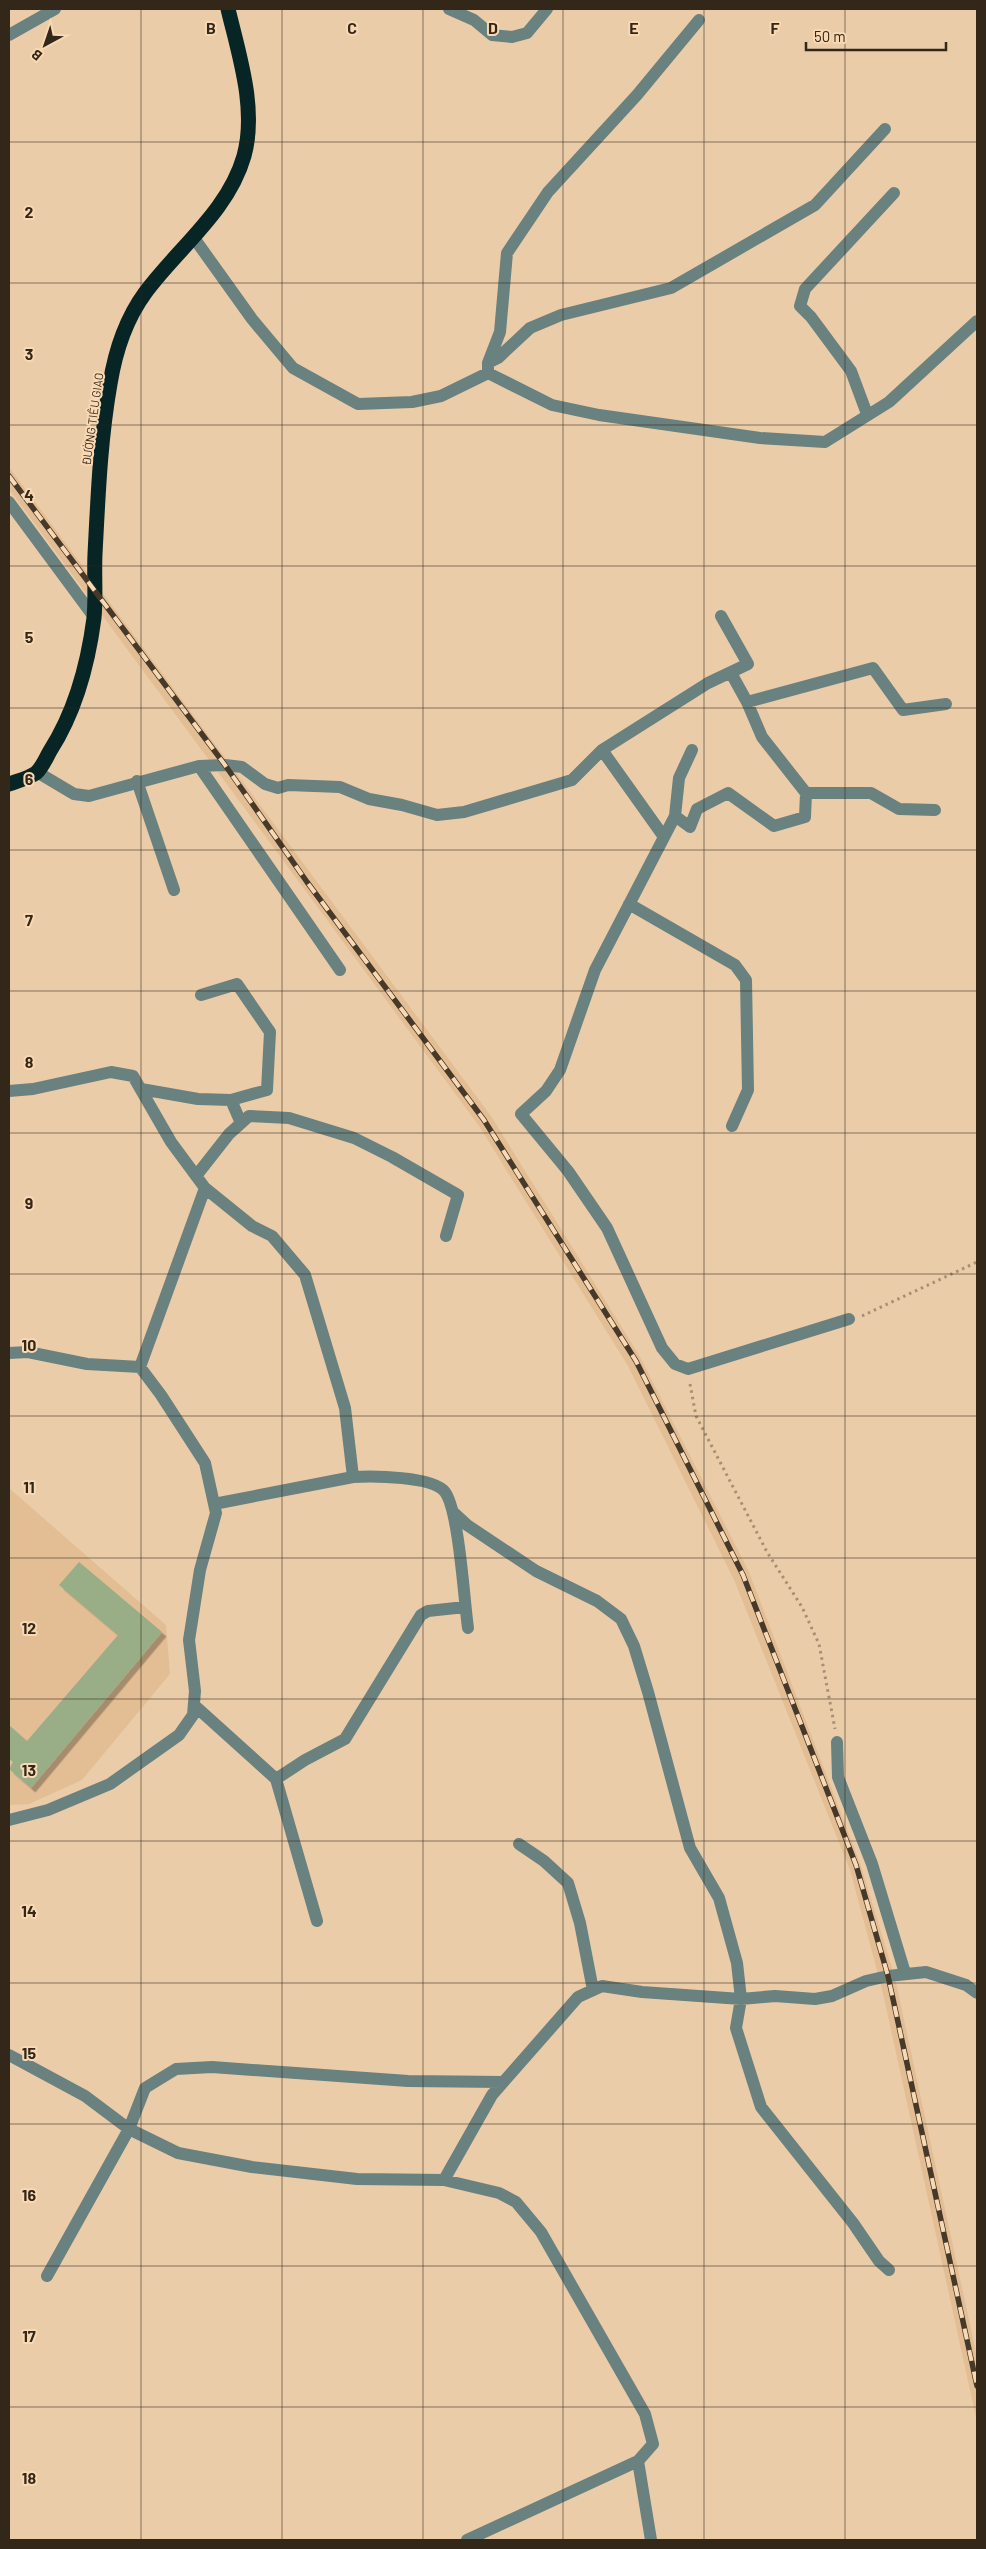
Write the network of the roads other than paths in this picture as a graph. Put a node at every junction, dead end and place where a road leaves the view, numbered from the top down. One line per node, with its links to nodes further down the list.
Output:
1 (55, 9): 6 (street)
2 (230, 9): 9 (highway, ĐƯỜNG TIÊU GIAO)
3 (449, 9): 4 (street)
4 (547, 9)
5 (699, 20): 11 (street)
6 (9, 35)
7 (885, 129): 11 (street)
8 (894, 193): 12 (street)
9 (194, 238): 11 (street); 15 (highway, ĐƯỜNG TIÊU GIAO)
10 (977, 321): 12 (street)
11 (488, 368): 12 (street)
12 (867, 414)
13 (9, 502): 15 (street)
14 (721, 616): 16 (street)
15 (94, 617): 22 (highway, ĐƯỜNG TIÊU GIAO)
16 (731, 673): 17 (street); 19 (street)
17 (747, 702): 18 (street); 25 (street)
18 (946, 704)
19 (602, 750): 21 (street); 28 (street)
20 (692, 750): 27 (street)
21 (199, 766): 23 (street); 31 (street)
22 (37, 772): 23 (street); 24 (highway)
23 (137, 782): 29 (street)
24 (9, 784)
25 (806, 793): 26 (street); 27 (street)
26 (935, 810)
27 (675, 816): 28 (street)
28 (664, 837): 30 (street)
29 (174, 890)
30 (629, 904): 37 (street); 41 (street)
31 (340, 970)
32 (201, 995): 35 (street)
33 (141, 1088): 34 (street); 35 (street); 38 (street)
34 (9, 1090)
35 (231, 1100): 36 (street)
36 (241, 1123): 38 (street); 40 (street)
37 (732, 1126)
38 (196, 1176): 39 (street)
39 (205, 1188): 43 (street); 44 (street)
40 (446, 1236)
41 (849, 1320)
42 (9, 1353): 43 (street)
43 (140, 1367): 45 (street)
44 (353, 1477): 45 (street); 46 (street)
45 (214, 1504): 49 (street)
46 (454, 1513): 47 (street); 58 (street)
47 (465, 1607): 48 (street); 51 (street)
48 (468, 1628)
49 (194, 1705): 51 (street); 52 (street)
50 (837, 1742): 55 (street)
51 (276, 1779): 54 (street)
52 (9, 1820)
53 (519, 1844): 56 (street)
54 (317, 1921)
55 (905, 1973): 57 (street); 58 (street)
56 (594, 1990): 58 (street); 60 (street)
57 (977, 1994)
58 (741, 1998): 63 (street)
59 (9, 2055): 61 (street)
60 (503, 2082): 61 (street); 62 (street)
61 (129, 2129): 62 (street); 64 (street)
62 (444, 2180): 65 (street)
63 (890, 2270)
64 (47, 2276)
65 (638, 2461): 66 (street); 67 (street)
66 (467, 2540)
67 (651, 2540)

